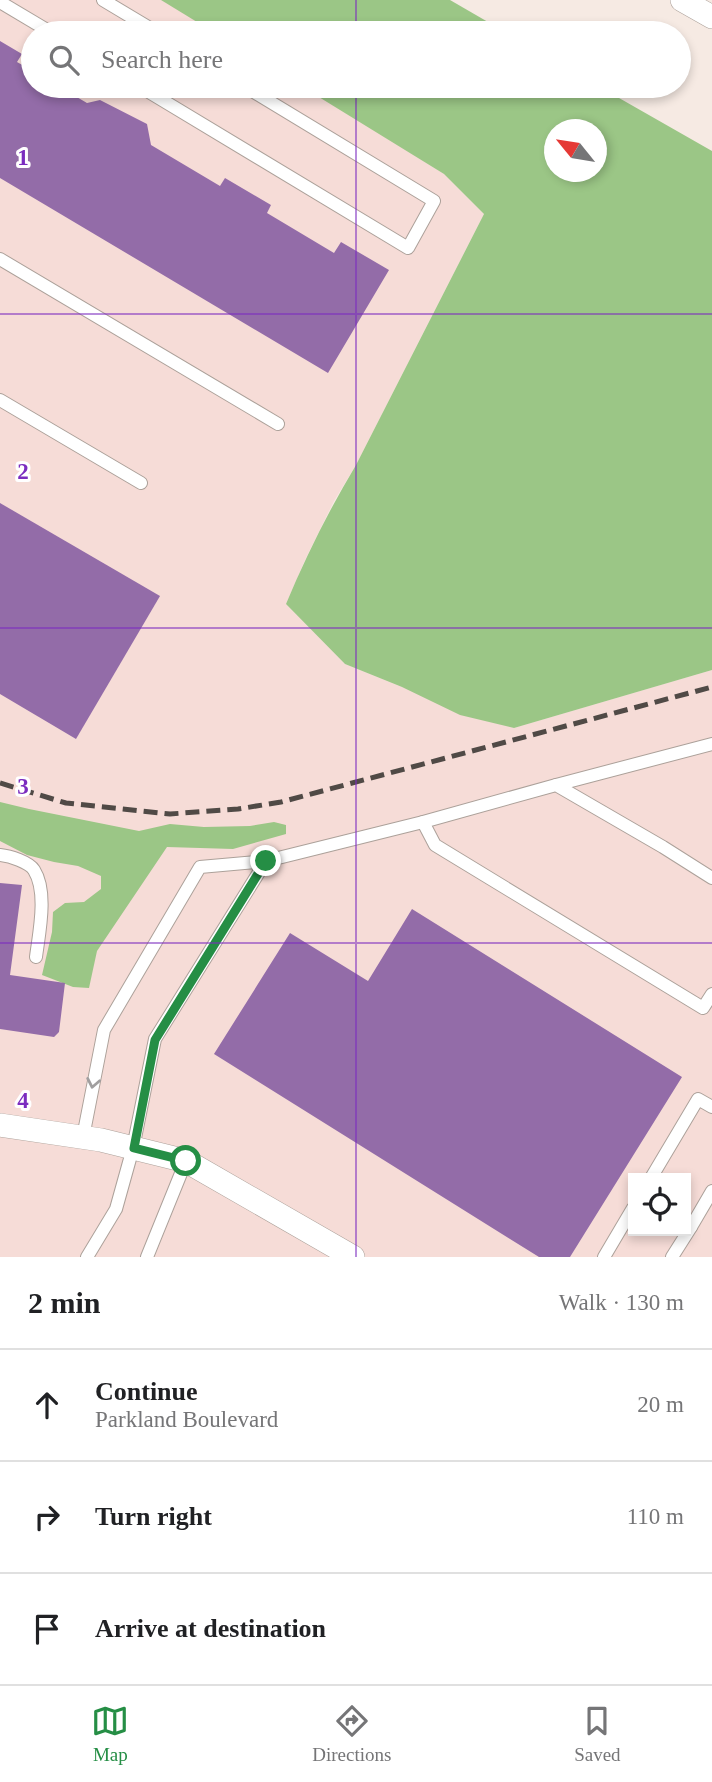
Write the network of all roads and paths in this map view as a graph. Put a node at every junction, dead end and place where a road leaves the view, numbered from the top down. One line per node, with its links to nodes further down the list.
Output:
1 (103, 0): 6 (lane)
2 (682, 0): 4 (street)
3 (0, 2): 5 (lane)
4 (712, 18)
5 (32, 21)
6 (138, 21)
7 (159, 98): 8 (lane)
8 (264, 98)
9 (0, 259): 11 (lane)
10 (0, 400): 12 (lane)
11 (278, 424)
12 (141, 483)
13 (712, 744): 14 (lane)
14 (556, 785): 15 (lane); 18 (lane)
15 (423, 822): 17 (lane); 20 (lane)
16 (0, 855): 19 (lane)
17 (266, 861): 23 (lane, one-way to 23); 24 (lane)
18 (712, 878)
19 (36, 957)
20 (712, 994)
21 (712, 1107): 26 (lane)
22 (0, 1125): 23 (street)
23 (82, 1137): 24 (street)
24 (134, 1148): 25 (street); 31 (lane)
25 (186, 1161): 32 (lane); 33 (street)
26 (654, 1173)
27 (712, 1191): 29 (lane)
28 (628, 1216): 34 (lane)
29 (691, 1221)
30 (682, 1236): 35 (lane)
31 (87, 1257)
32 (147, 1257)
33 (353, 1257)
34 (604, 1257)
35 (672, 1257)

